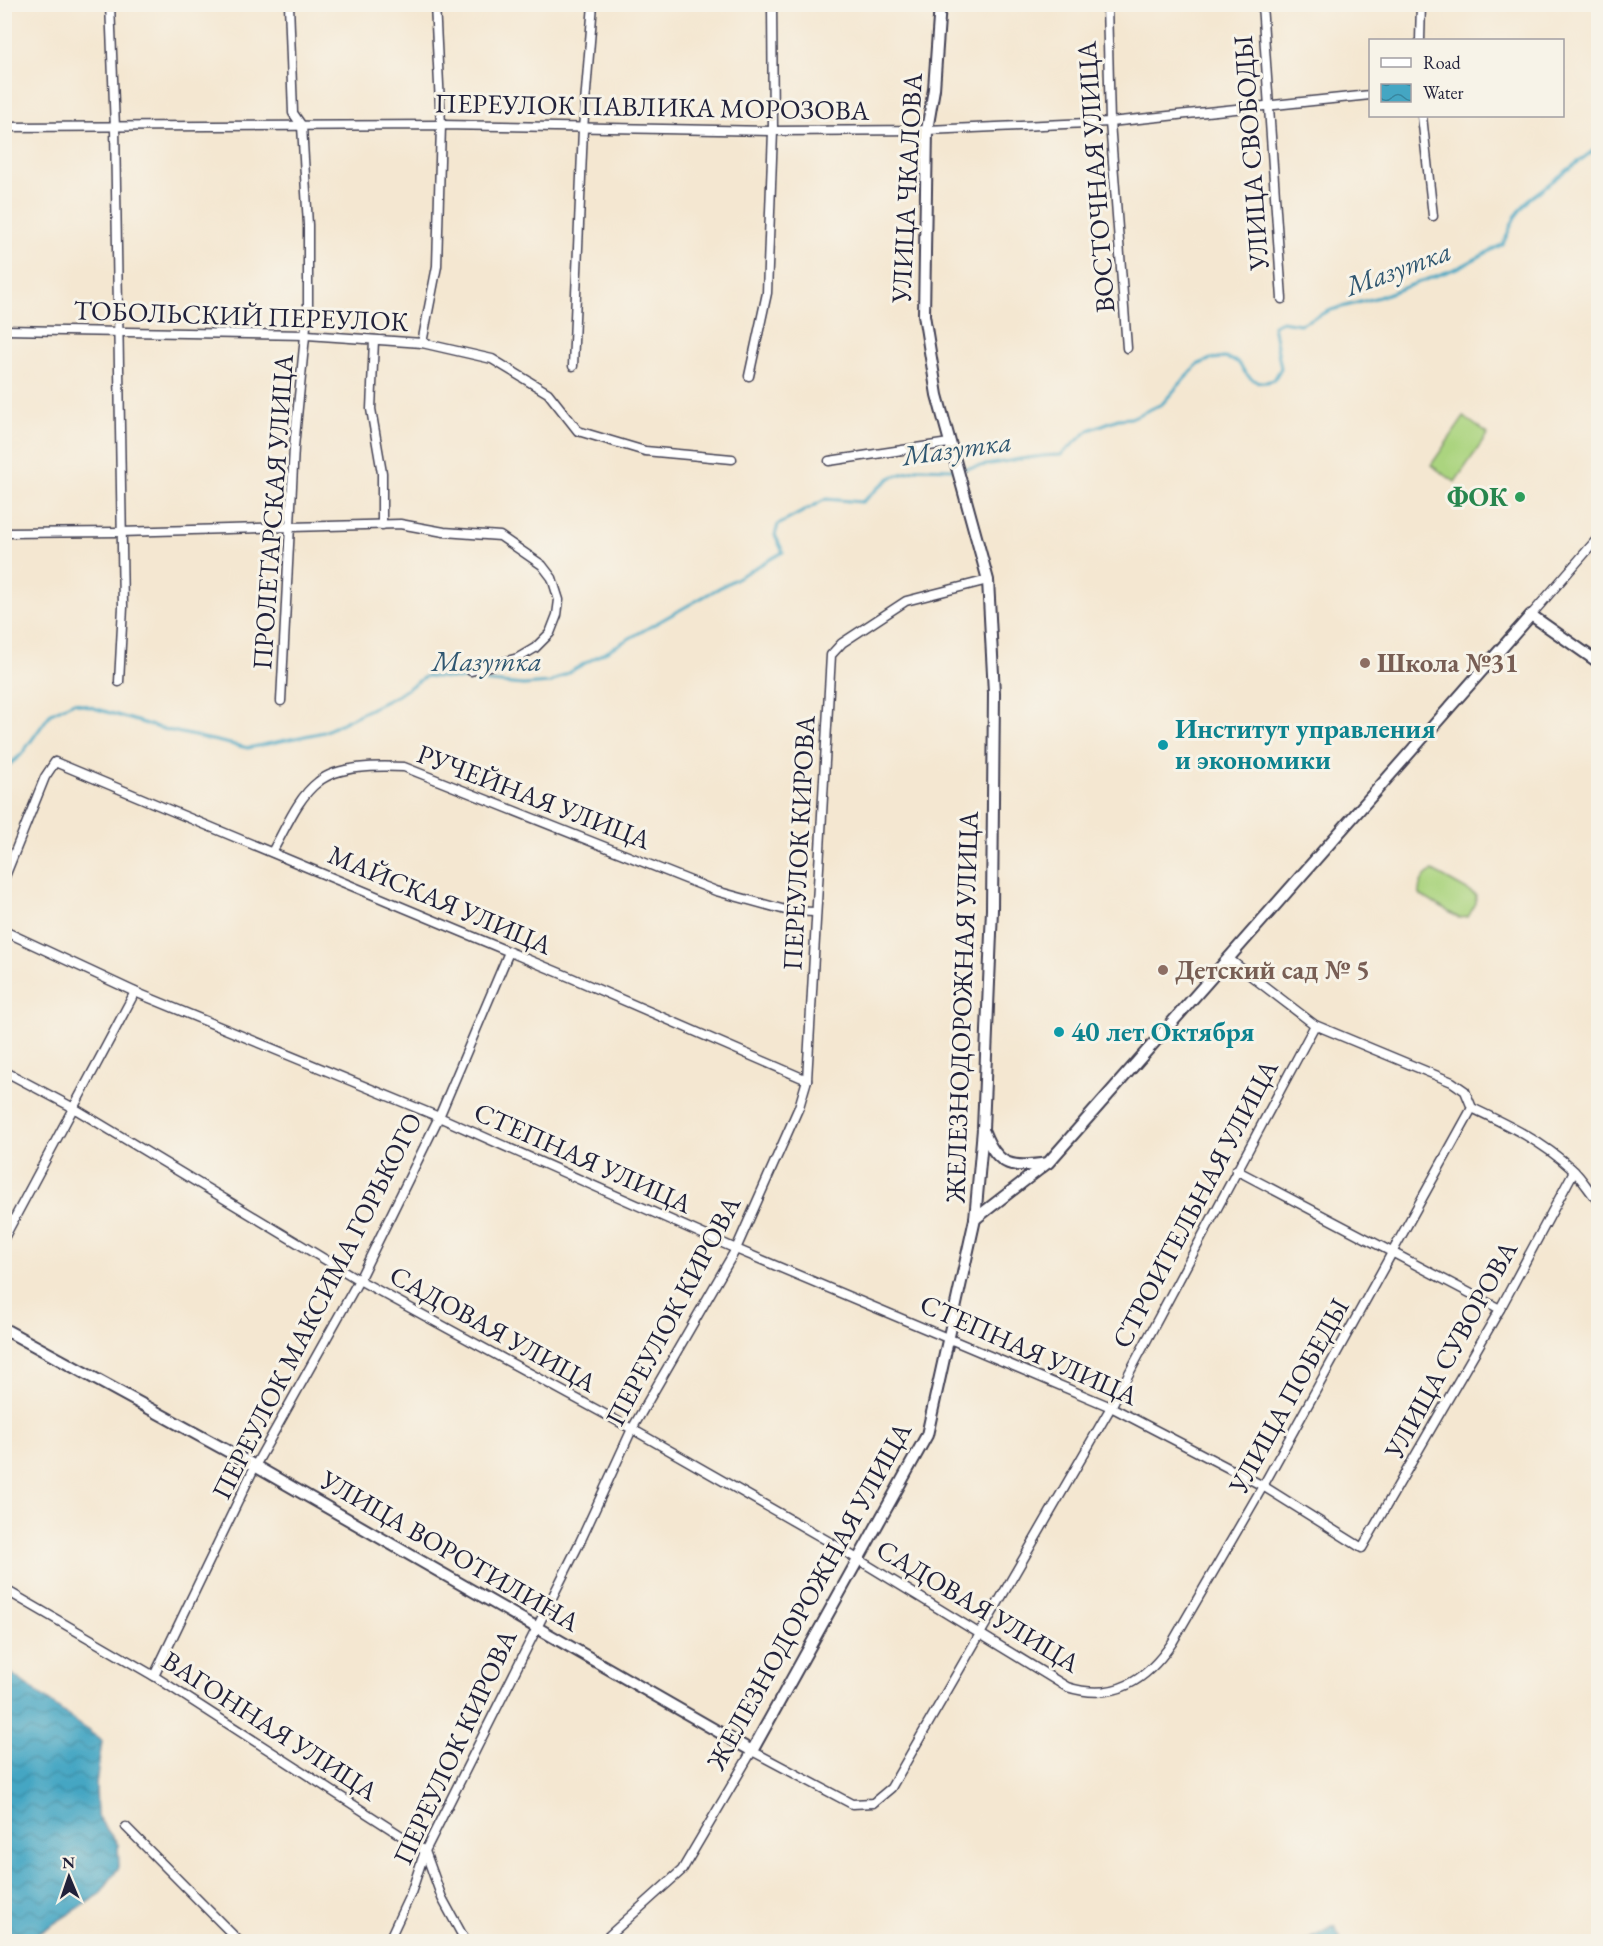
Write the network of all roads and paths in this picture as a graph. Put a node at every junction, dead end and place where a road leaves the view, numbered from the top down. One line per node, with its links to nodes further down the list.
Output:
1 (110, 4): 18 (street)
2 (289, 4): 16 (street, ПРОЛЕТАРСКАЯ УЛИЦА)
3 (435, 4): 15 (street)
4 (593, 4): 19 (street)
5 (771, 4): 21 (street)
6 (940, 4): 20 (street, УЛИЦА ЧКАЛОВА)
7 (1107, 4): 14 (street, ВОСТОЧНАЯ УЛИЦА)
8 (1262, 4): 12 (street, УЛИЦА СВОБОДЫ)
9 (1421, 4): 10 (street)
10 (1420, 39)
11 (1369, 95): 12 (street, ПЕРЕУЛОК ПАВЛИКА МОРОЗОВА)
12 (1269, 107): 14 (street, ПЕРЕУЛОК ПАВЛИКА МОРОЗОВА); 23 (street, УЛИЦА СВОБОДЫ)
13 (1422, 117): 22 (street)
14 (1110, 122): 20 (street, ПЕРЕУЛОК ПАВЛИКА МОРОЗОВА); 29 (street, ВОСТОЧНАЯ УЛИЦА)
15 (441, 125): 16 (street, ПЕРЕУЛОК ПАВЛИКА МОРОЗОВА); 19 (street, ПЕРЕУЛОК ПАВЛИКА МОРОЗОВА); 28 (street)
16 (302, 126): 18 (street, ПЕРЕУЛОК ПАВЛИКА МОРОЗОВА); 26 (street, ПРОЛЕТАРСКАЯ УЛИЦА)
17 (4, 128): 18 (street, ПЕРЕУЛОК ПАВЛИКА МОРОЗОВА)
18 (116, 128): 25 (street)
19 (583, 129): 21 (street, ПЕРЕУЛОК ПАВЛИКА МОРОЗОВА); 30 (street)
20 (927, 130): 21 (street, ПЕРЕУЛОК ПАВЛИКА МОРОЗОВА); 32 (street, УЛИЦА ЧКАЛОВА)
21 (773, 131): 31 (street)
22 (1433, 216)
23 (1282, 299)
24 (4, 330): 25 (street, ТОБОЛЬСКИЙ ПЕРЕУЛОК)
25 (118, 332): 26 (street, ТОБОЛЬСКИЙ ПЕРЕУЛОК); 37 (street)
26 (307, 335): 27 (street, ТОБОЛЬСКИЙ ПЕРЕУЛОК); 36 (street, ПРОЛЕТАРСКАЯ УЛИЦА)
27 (374, 340): 28 (street, ТОБОЛЬСКИЙ ПЕРЕУЛОК); 35 (street)
28 (422, 343): 33 (street, ТОБОЛЬСКИЙ ПЕРЕУЛОК)
29 (1127, 348)
30 (573, 366)
31 (749, 376)
32 (949, 443): 34 (street); 40 (street, ЖЕЛЕЗНОДОРОЖНАЯ УЛИЦА)
33 (732, 459)
34 (828, 461)
35 (382, 525): 36 (street); 43 (street)
36 (290, 528): 37 (street); 45 (street, ПРОЛЕТАРСКАЯ УЛИЦА)
37 (120, 532): 38 (street); 44 (street)
38 (4, 533)
39 (1599, 538): 41 (street)
40 (988, 580): 48 (street, ПЕРЕУЛОК КИРОВА); 59 (street, ЖЕЛЕЗНОДОРОЖНАЯ УЛИЦА)
41 (1532, 615): 42 (street); 51 (street)
42 (1599, 662)
43 (471, 671)
44 (119, 682)
45 (281, 701)
46 (272, 852): 47 (street, МАЙСКАЯ УЛИЦА); 48 (street, РУЧЕЙНАЯ УЛИЦА); 50 (street, МАЙСКАЯ УЛИЦА)
47 (4, 879)
48 (815, 912): 55 (street, ПЕРЕУЛОК КИРОВА)
49 (4, 931): 52 (street, СТЕПНАЯ УЛИЦА)
50 (509, 952): 55 (street, МАЙСКАЯ УЛИЦА); 58 (street, ПЕРЕУЛОК МАКСИМА ГОРЬКОГО)
51 (1229, 959): 53 (street); 60 (street)
52 (135, 992): 56 (street); 58 (street, СТЕПНАЯ УЛИЦА)
53 (1315, 1026): 57 (street); 61 (street, СТРОИТЕЛЬНАЯ УЛИЦА)
54 (4, 1071): 56 (street, САДОВАЯ УЛИЦА)
55 (807, 1080): 66 (street, ПЕРЕУЛОК КИРОВА)
56 (72, 1107): 65 (street); 68 (street, САДОВАЯ УЛИЦА)
57 (1472, 1108): 62 (street); 67 (street, УЛИЦА ПОБЕДЫ)
58 (439, 1116): 66 (street, СТЕПНАЯ УЛИЦА); 68 (street, ПЕРЕУЛОК МАКСИМА ГОРЬКОГО)
59 (983, 1129): 60 (street); 64 (street, ЖЕЛЕЗНОДОРОЖНАЯ УЛИЦА)
60 (1048, 1163): 64 (street)
61 (1236, 1170): 67 (street); 72 (street, СТРОИТЕЛЬНАЯ УЛИЦА)
62 (1574, 1171): 63 (street); 69 (street, УЛИЦА СУВОРОВА)
63 (1599, 1201)
64 (975, 1218): 71 (street, ЖЕЛЕЗНОДОРОЖНАЯ УЛИЦА)
65 (4, 1238)
66 (736, 1249): 71 (street, СТЕПНАЯ УЛИЦА); 73 (street, ПЕРЕУЛОК КИРОВА)
67 (1394, 1251): 69 (street); 75 (street, УЛИЦА ПОБЕДЫ)
68 (359, 1280): 73 (street, САДОВАЯ УЛИЦА); 74 (street, ПЕРЕУЛОК МАКСИМА ГОРЬКОГО)
69 (1500, 1309): 76 (street, УЛИЦА СУВОРОВА)
70 (4, 1329): 74 (street, УЛИЦА ВОРОТИЛИНА)
71 (949, 1338): 72 (street, СТЕПНАЯ УЛИЦА); 77 (street, ЖЕЛЕЗНОДОРОЖНАЯ УЛИЦА)
72 (1111, 1407): 75 (street, СТЕПНАЯ УЛИЦА); 80 (street, СТРОИТЕЛЬНАЯ УЛИЦА)
73 (632, 1429): 77 (street, САДОВАЯ УЛИЦА); 79 (street, ПЕРЕУЛОК КИРОВА)
74 (255, 1466): 79 (street, УЛИЦА ВОРОТИЛИНА); 81 (street, ПЕРЕУЛОК МАКСИМА ГОРЬКОГО)
75 (1263, 1486): 76 (street, СТЕПНАЯ УЛИЦА); 82 (street, УЛИЦА ПОБЕДЫ)
76 (1362, 1548)
77 (857, 1559): 80 (street, САДОВАЯ УЛИЦА); 83 (street, ЖЕЛЕЗНОДОРОЖНАЯ УЛИЦА)
78 (4, 1589): 81 (street, ВАГОННАЯ УЛИЦА)
79 (535, 1627): 83 (street, УЛИЦА ВОРОТИЛИНА); 86 (street, ПЕРЕУЛОК КИРОВА)
80 (981, 1636): 82 (street, САДОВАЯ УЛИЦА); 84 (street, СТРОИТЕЛЬНАЯ УЛИЦА)
81 (154, 1676): 86 (street, ВАГОННАЯ УЛИЦА)
82 (1122, 1687)
83 (752, 1751): 84 (street, УЛИЦА ВОРОТИЛИНА); 90 (street, ЖЕЛЕЗНОДОРОЖНАЯ УЛИЦА)
84 (873, 1803)
85 (126, 1827): 87 (street)
86 (425, 1851): 88 (street, ПЕРЕУЛОК КИРОВА); 89 (street)
87 (240, 1941)
88 (388, 1941)
89 (466, 1941)
90 (602, 1941)

